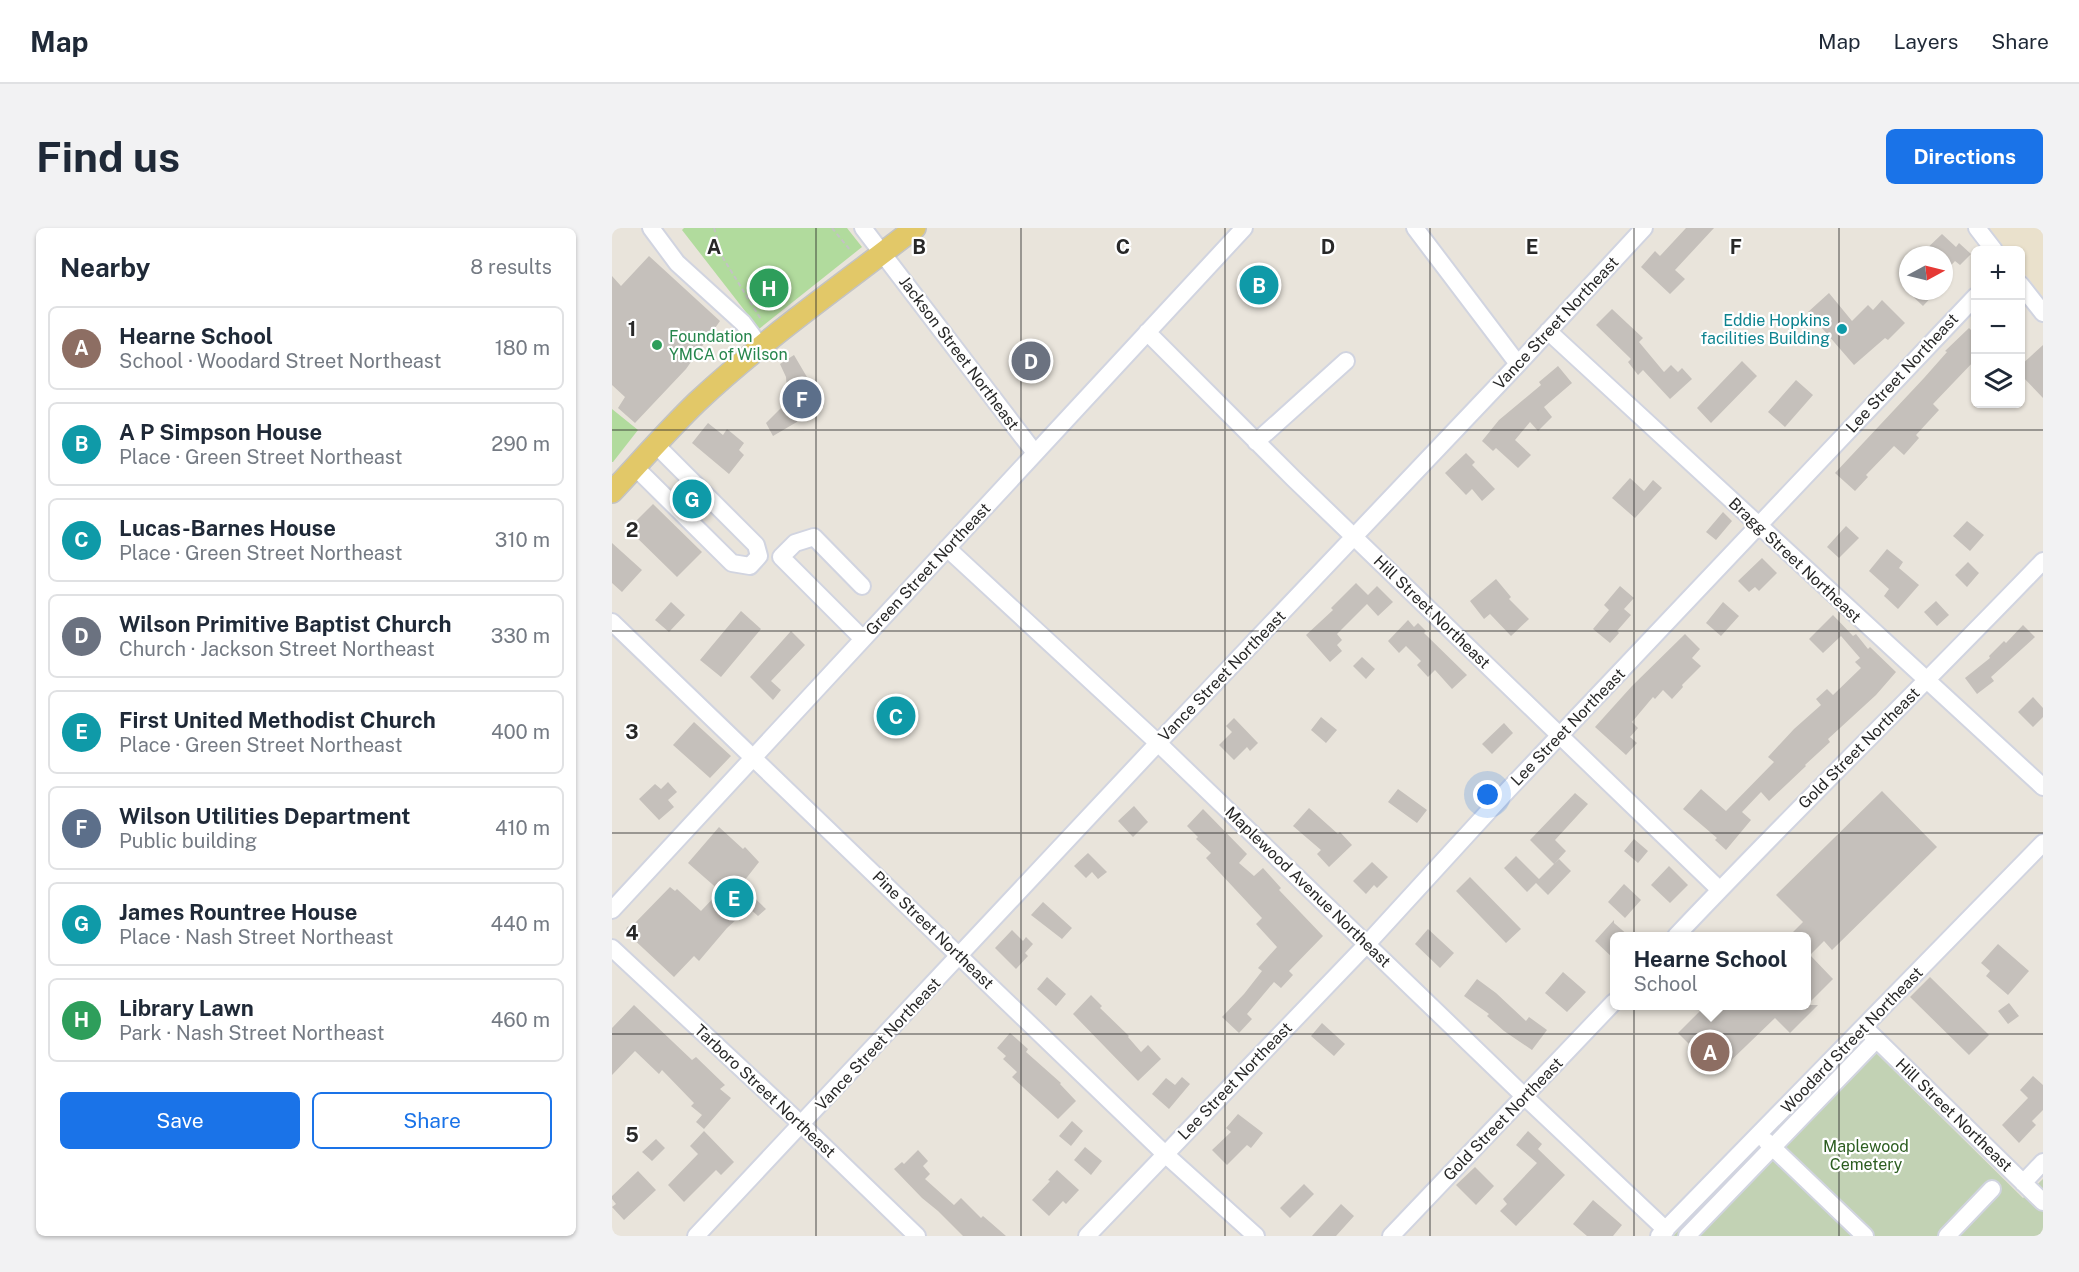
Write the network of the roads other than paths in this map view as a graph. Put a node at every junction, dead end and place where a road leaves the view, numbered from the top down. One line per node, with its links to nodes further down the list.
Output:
1 (651, 228): 15 (street)
2 (863, 228): 9 (street, Jackson Street Northeast)
3 (915, 228): 9 (main road)
4 (1244, 228): 14 (street, Green Street Northeast)
5 (1415, 228): 17 (street)
6 (1644, 228): 13 (street, Vance Street Northeast)
7 (1977, 228): 8 (street)
8 (1991, 246)
9 (883, 253): 15 (main road); 20 (street, Jackson Street Northeast)
10 (2025, 290): 12 (street)
11 (1972, 300): 23 (street, Lee Street Northeast)
12 (2043, 313)
13 (1548, 331): 17 (street, Vance Street Northeast); 23 (street, Bragg Street Northeast)
14 (1147, 332): 18 (street, Hill Street Northeast); 20 (street, Green Street Northeast)
15 (761, 347): 19 (main road)
16 (1347, 361): 18 (street)
17 (1518, 364): 24 (street, Vance Street Northeast)
18 (1256, 442): 24 (street, Hill Street Northeast)
19 (655, 444): 21 (main road); 26 (street)
20 (1035, 453): 25 (street, Green Street Northeast)
21 (635, 467): 22 (main road); 26 (street)
22 (612, 492)
23 (1758, 526): 32 (street, Bragg Street Northeast); 33 (street, Lee Street Northeast)
24 (1354, 537): 33 (street, Hill Street Northeast); 34 (street, Vance Street Northeast)
25 (947, 548): 31 (street, Green Street Northeast); 34 (street, Maplewood Avenue Northeast)
26 (759, 556): 27 (street)
27 (781, 557): 29 (street); 31 (street)
28 (2043, 561): 32 (street, Gold Street Northeast)
29 (862, 586)
30 (612, 622): 35 (street, Pine Street Northeast)
31 (863, 639): 35 (street, Green Street Northeast)
32 (1926, 680): 36 (street, Bragg Street Northeast); 38 (street, Gold Street Northeast)
33 (1561, 735): 38 (street, Hill Street Northeast); 41 (street, Lee Street Northeast)
34 (1158, 743): 41 (street, Maplewood Avenue Northeast); 43 (street, Vance Street Northeast)
35 (753, 758): 39 (street, Green Street Northeast); 43 (street, Pine Street Northeast)
36 (2043, 787)
37 (2043, 843): 45 (street, Woodard Street Northeast)
38 (1720, 890): 40 (street, Gold Street Northeast)
39 (612, 910)
40 (1680, 932)
41 (1367, 944): 47 (street, Maplewood Avenue Northeast); 51 (street, Lee Street Northeast)
42 (612, 948): 48 (street, Tarboro Street Northeast)
43 (960, 956): 48 (street, Vance Street Northeast); 51 (street, Pine Street Northeast)
44 (1610, 1006): 47 (street, Gold Street Northeast)
45 (1864, 1028): 46 (street, Hill Street Northeast); 49 (street, Woodard Street Northeast)
46 (1876, 1040): 50 (street); 54 (street, Hill Street Northeast)
47 (1524, 1096): 57 (street, Maplewood Avenue Northeast); 62 (street, Gold Street Northeast)
48 (801, 1125): 58 (street, Vance Street Northeast); 59 (street, Tarboro Street Northeast)
49 (1759, 1134): 50 (street); 57 (street, Woodard Street Northeast)
50 (1773, 1147): 63 (street); 64 (street)
51 (1165, 1154): 60 (street, Lee Street Northeast); 61 (street, Pine Street Northeast)
52 (2043, 1162): 54 (street)
53 (2043, 1181): 54 (street)
54 (2023, 1183): 56 (street, Hill Street Northeast)
55 (1992, 1189): 65 (street)
56 (2043, 1202)
57 (1662, 1233)
58 (696, 1236)
59 (916, 1236)
60 (1086, 1236)
61 (1256, 1236)
62 (1391, 1236)
63 (1687, 1236)
64 (1865, 1236)
65 (1947, 1236)

